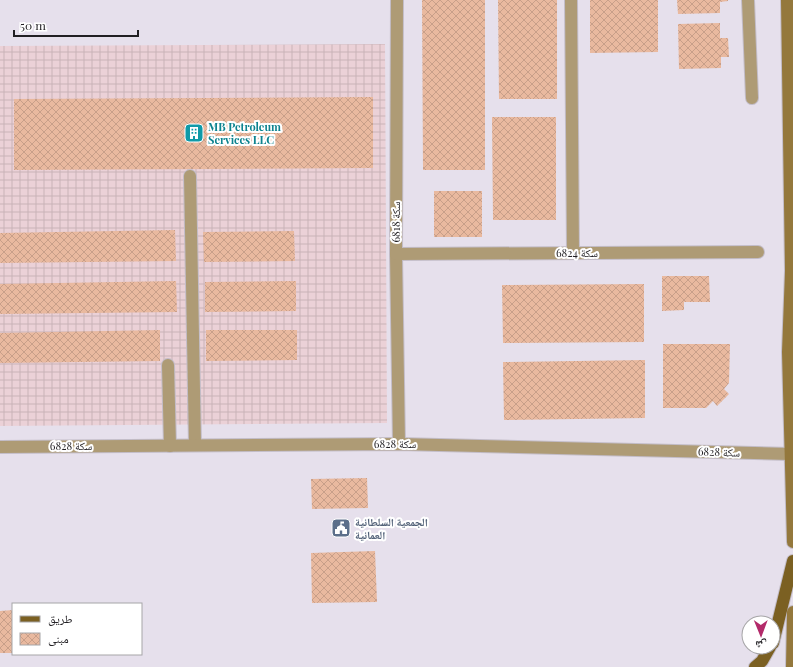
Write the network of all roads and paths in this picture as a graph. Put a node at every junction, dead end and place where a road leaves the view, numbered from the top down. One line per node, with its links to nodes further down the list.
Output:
1 (397, 0): 8 (street, سكة 6818)
2 (571, 0): 9 (street)
3 (748, 0): 5 (street)
4 (787, 0): 10 (street)
5 (752, 98)
6 (190, 176): 15 (street)
7 (758, 252): 9 (street, سكة 6824)
8 (396, 254): 9 (street, سكة 6824); 13 (street, سكة 6818)
9 (573, 254)
10 (790, 271): 11 (street); 17 (street)
11 (793, 285)
12 (168, 365): 14 (street)
13 (400, 444): 15 (street, سكة 6828); 17 (street, سكة 6828)
14 (170, 446): 15 (street, سكة 6828); 16 (street, سكة 6828)
15 (195, 446)
16 (0, 447)
17 (790, 454): 18 (street)
18 (793, 542)
19 (793, 561): 21 (main road)
20 (793, 612): 24 (street)
21 (780, 615)
22 (765, 655): 23 (main road)
23 (756, 667)
24 (792, 667)

